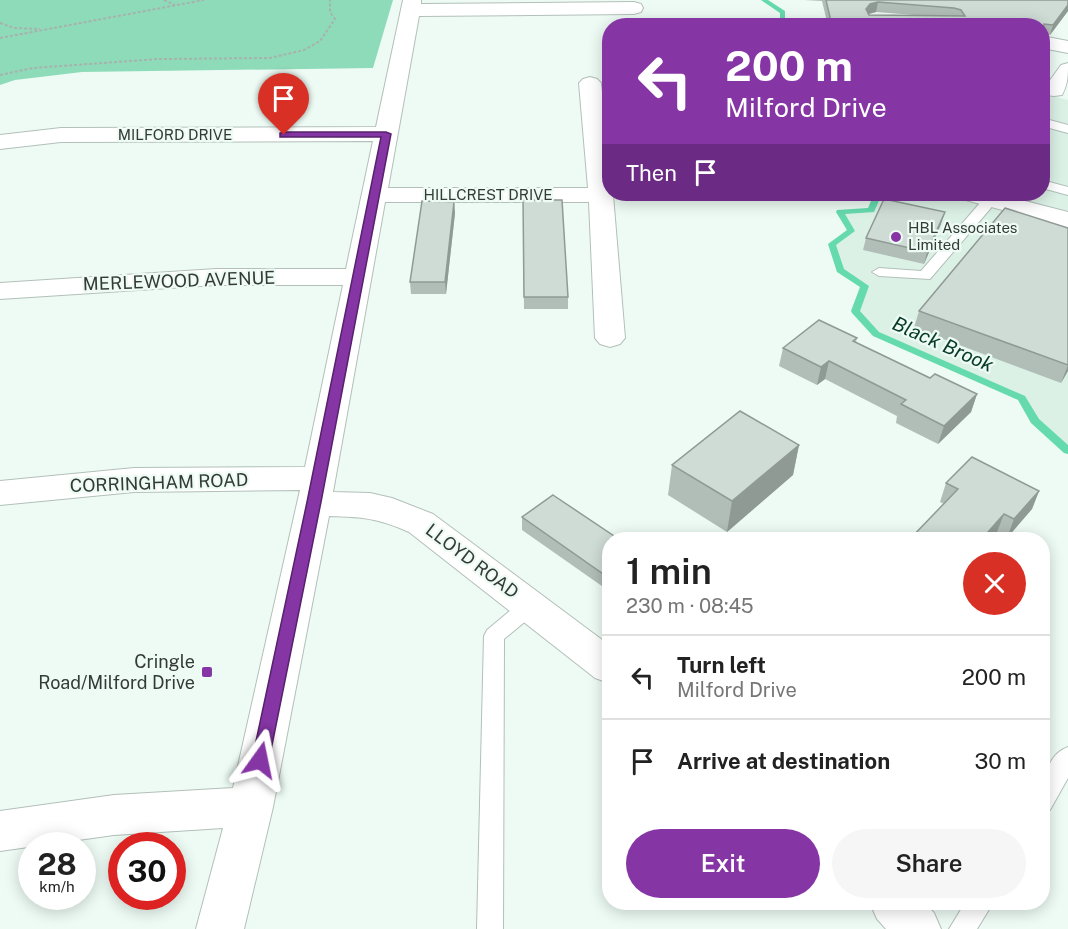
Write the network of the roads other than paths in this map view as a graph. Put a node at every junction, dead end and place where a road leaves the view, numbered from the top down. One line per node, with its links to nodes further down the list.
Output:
1 (411, 5): 2 (street); 10 (street)
2 (634, 9)
3 (1050, 44): 4 (street)
4 (1068, 47)
5 (1068, 69): 7 (street)
6 (590, 84): 15 (street)
7 (1054, 90)
8 (1050, 124): 9 (lane)
9 (1068, 129)
10 (386, 134): 11 (street, MILFORD DRIVE); 14 (street)
11 (0, 142)
12 (1050, 186): 13 (lane)
13 (1068, 191)
14 (375, 195): 15 (street, HILLCREST DRIVE); 20 (street)
15 (601, 195): 22 (street)
16 (978, 201): 19 (lane)
17 (999, 201): 18 (street)
18 (1068, 220)
19 (879, 272)
20 (358, 277): 21 (street, MERLEWOOD AVENUE); 23 (street)
21 (0, 291)
22 (610, 338)
23 (317, 490): 24 (street, CORRINGHAM ROAD); 25 (street, LLOYD ROAD); 29 (street)
24 (0, 493)
25 (531, 605): 26 (street, LLOYD ROAD); 34 (lane)
26 (602, 661)
27 (1068, 757): 28 (lane)
28 (1050, 788)
29 (251, 807): 30 (street); 33 (street)
30 (0, 831)
31 (899, 910): 35 (street)
32 (975, 910): 36 (lane)
33 (220, 929)
34 (490, 929)
35 (917, 929)
36 (962, 929)

